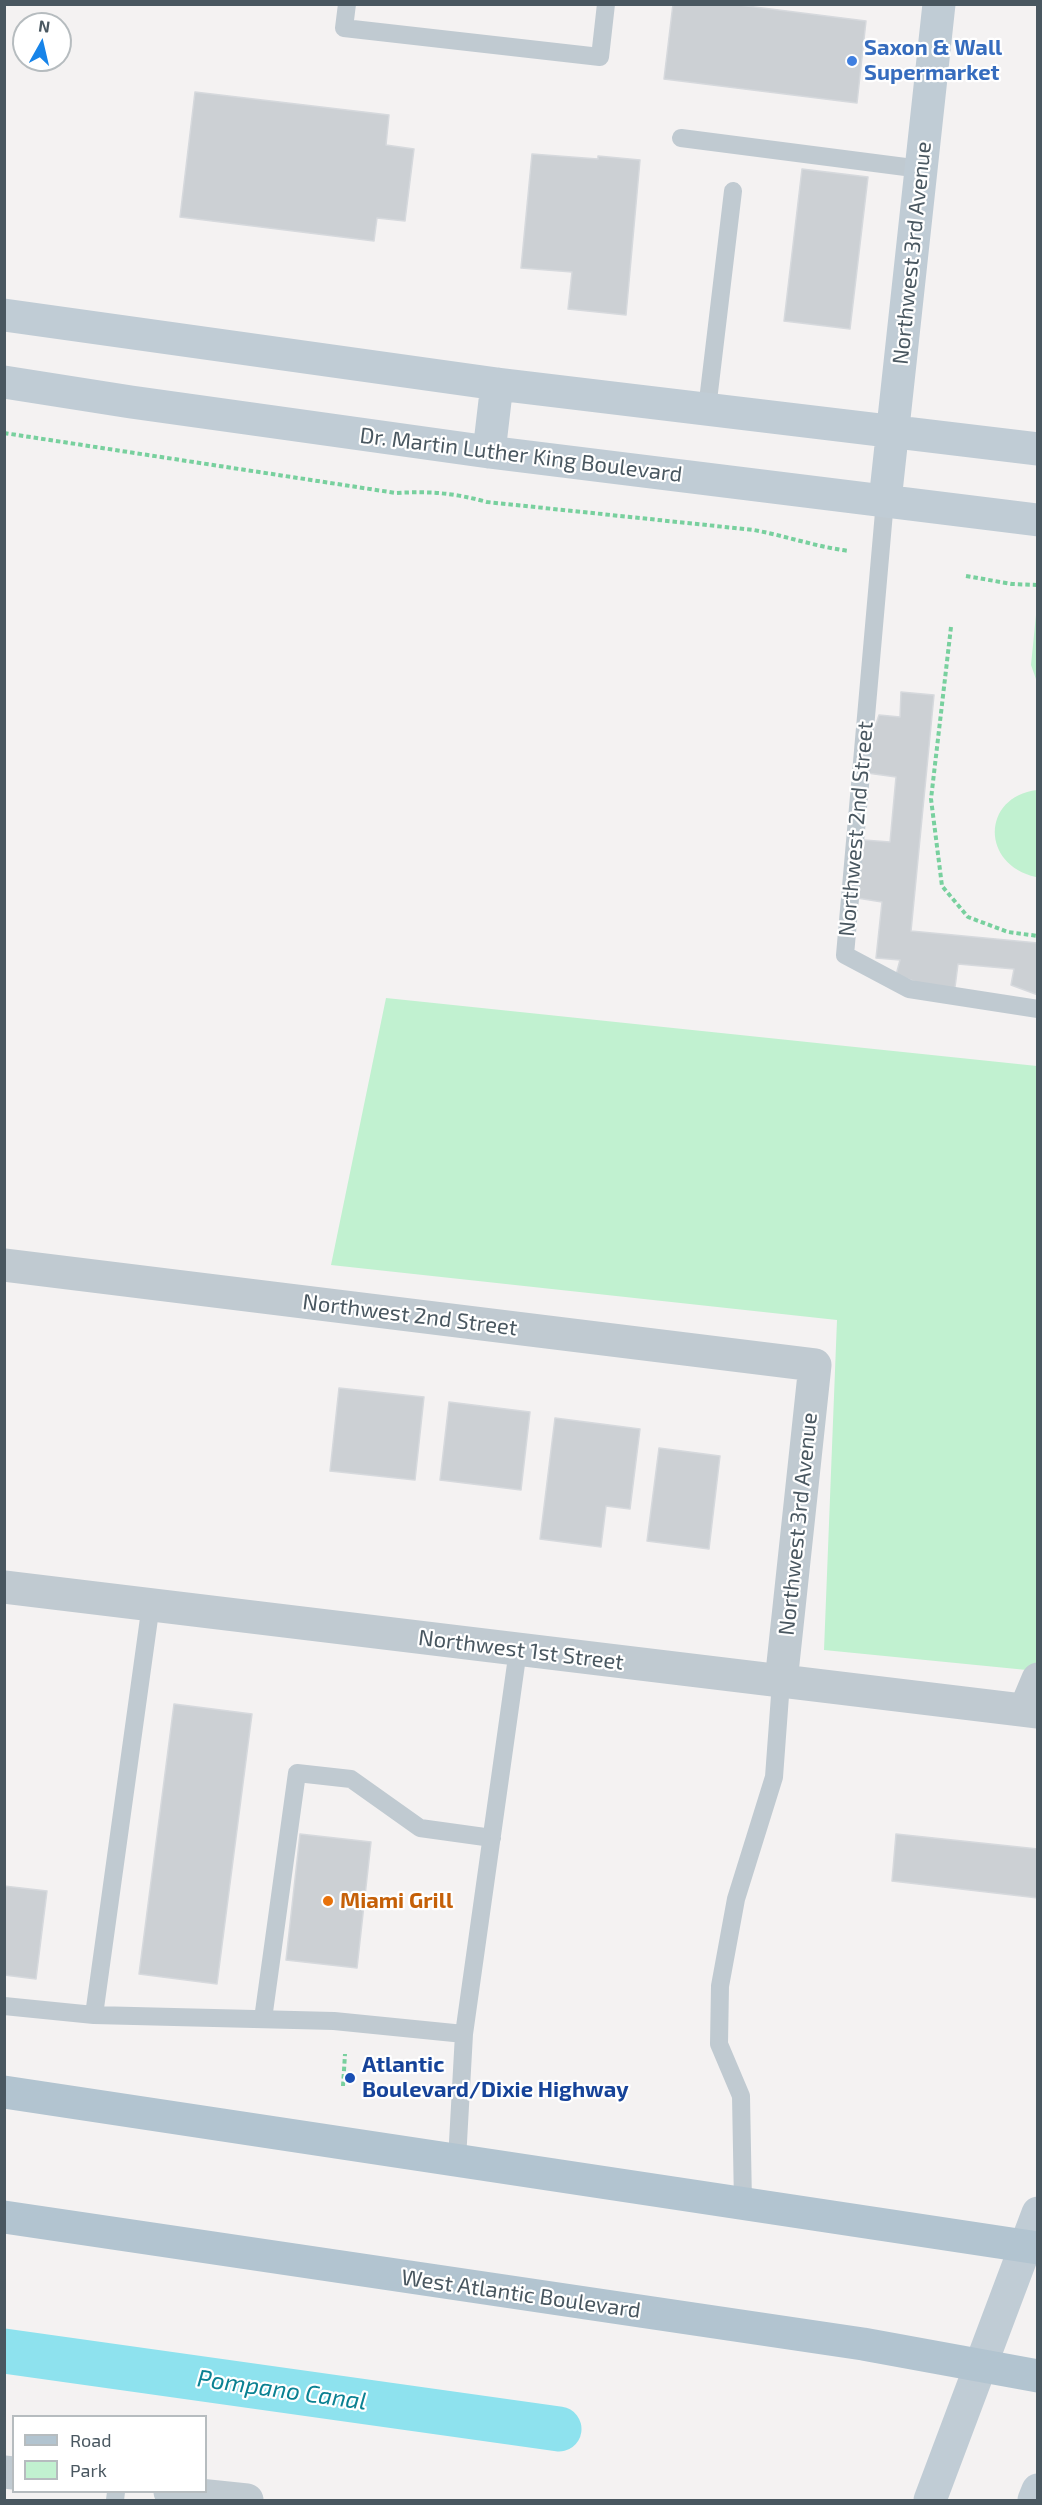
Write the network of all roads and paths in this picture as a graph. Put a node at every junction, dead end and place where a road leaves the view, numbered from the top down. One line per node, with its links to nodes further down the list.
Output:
1 (348, 4): 2 (lane)
2 (606, 4)
3 (939, 4): 5 (main road, Northwest 3rd Avenue)
4 (681, 138): 5 (lane)
5 (921, 169): 11 (main road, Northwest 3rd Avenue)
6 (734, 190): 10 (lane)
7 (4, 315): 9 (main road)
8 (4, 382): 14 (main road, Dr. Martin Luther King Boulevard)
9 (497, 384): 10 (main road); 14 (main road)
10 (707, 409): 11 (main road)
11 (891, 431): 13 (main road); 15 (main road, Northwest 3rd Avenue)
12 (4, 433): 17 (path)
13 (1038, 449)
14 (489, 452): 15 (main road, Dr. Martin Luther King Boulevard)
15 (885, 501): 16 (main road, Dr. Martin Luther King Boulevard); 17 (lane, Northwest 2nd Street)
16 (1038, 520)
17 (880, 555): 22 (lane, Northwest 2nd Street)
18 (966, 576): 19 (path)
19 (1038, 585)
20 (951, 627): 21 (path)
21 (1038, 936)
22 (1038, 1009)
23 (4, 1265): 24 (street, Northwest 2nd Street)
24 (815, 1365): 29 (street, Northwest 3rd Avenue)
25 (4, 1587): 26 (street, Northwest 1st Street)
26 (151, 1604): 27 (street, Northwest 1st Street); 33 (lane)
27 (518, 1650): 29 (street, Northwest 1st Street); 31 (lane)
28 (1038, 1679): 30 (street)
29 (781, 1682): 30 (street, Northwest 1st Street); 40 (lane)
30 (1031, 1711)
31 (492, 1838): 34 (lane); 35 (lane)
32 (4, 2006): 33 (lane)
33 (94, 2015): 34 (lane)
34 (262, 2019): 35 (lane)
35 (464, 2034): 39 (lane)
36 (345, 2049): 37 (path)
37 (343, 2086)
38 (4, 2092): 39 (main road)
39 (457, 2160): 40 (main road)
40 (743, 2203): 43 (main road)
41 (1038, 2213): 43 (main road)
42 (4, 2217): 44 (main road, West Atlantic Boulevard)
43 (1031, 2247): 44 (main road)
44 (980, 2366): 45 (main road, West Atlantic Boulevard); 49 (main road)
45 (1038, 2376)
46 (1038, 2490): 50 (main road)
47 (180, 2493): 48 (street)
48 (247, 2500)
49 (930, 2500)
50 (1034, 2500)

